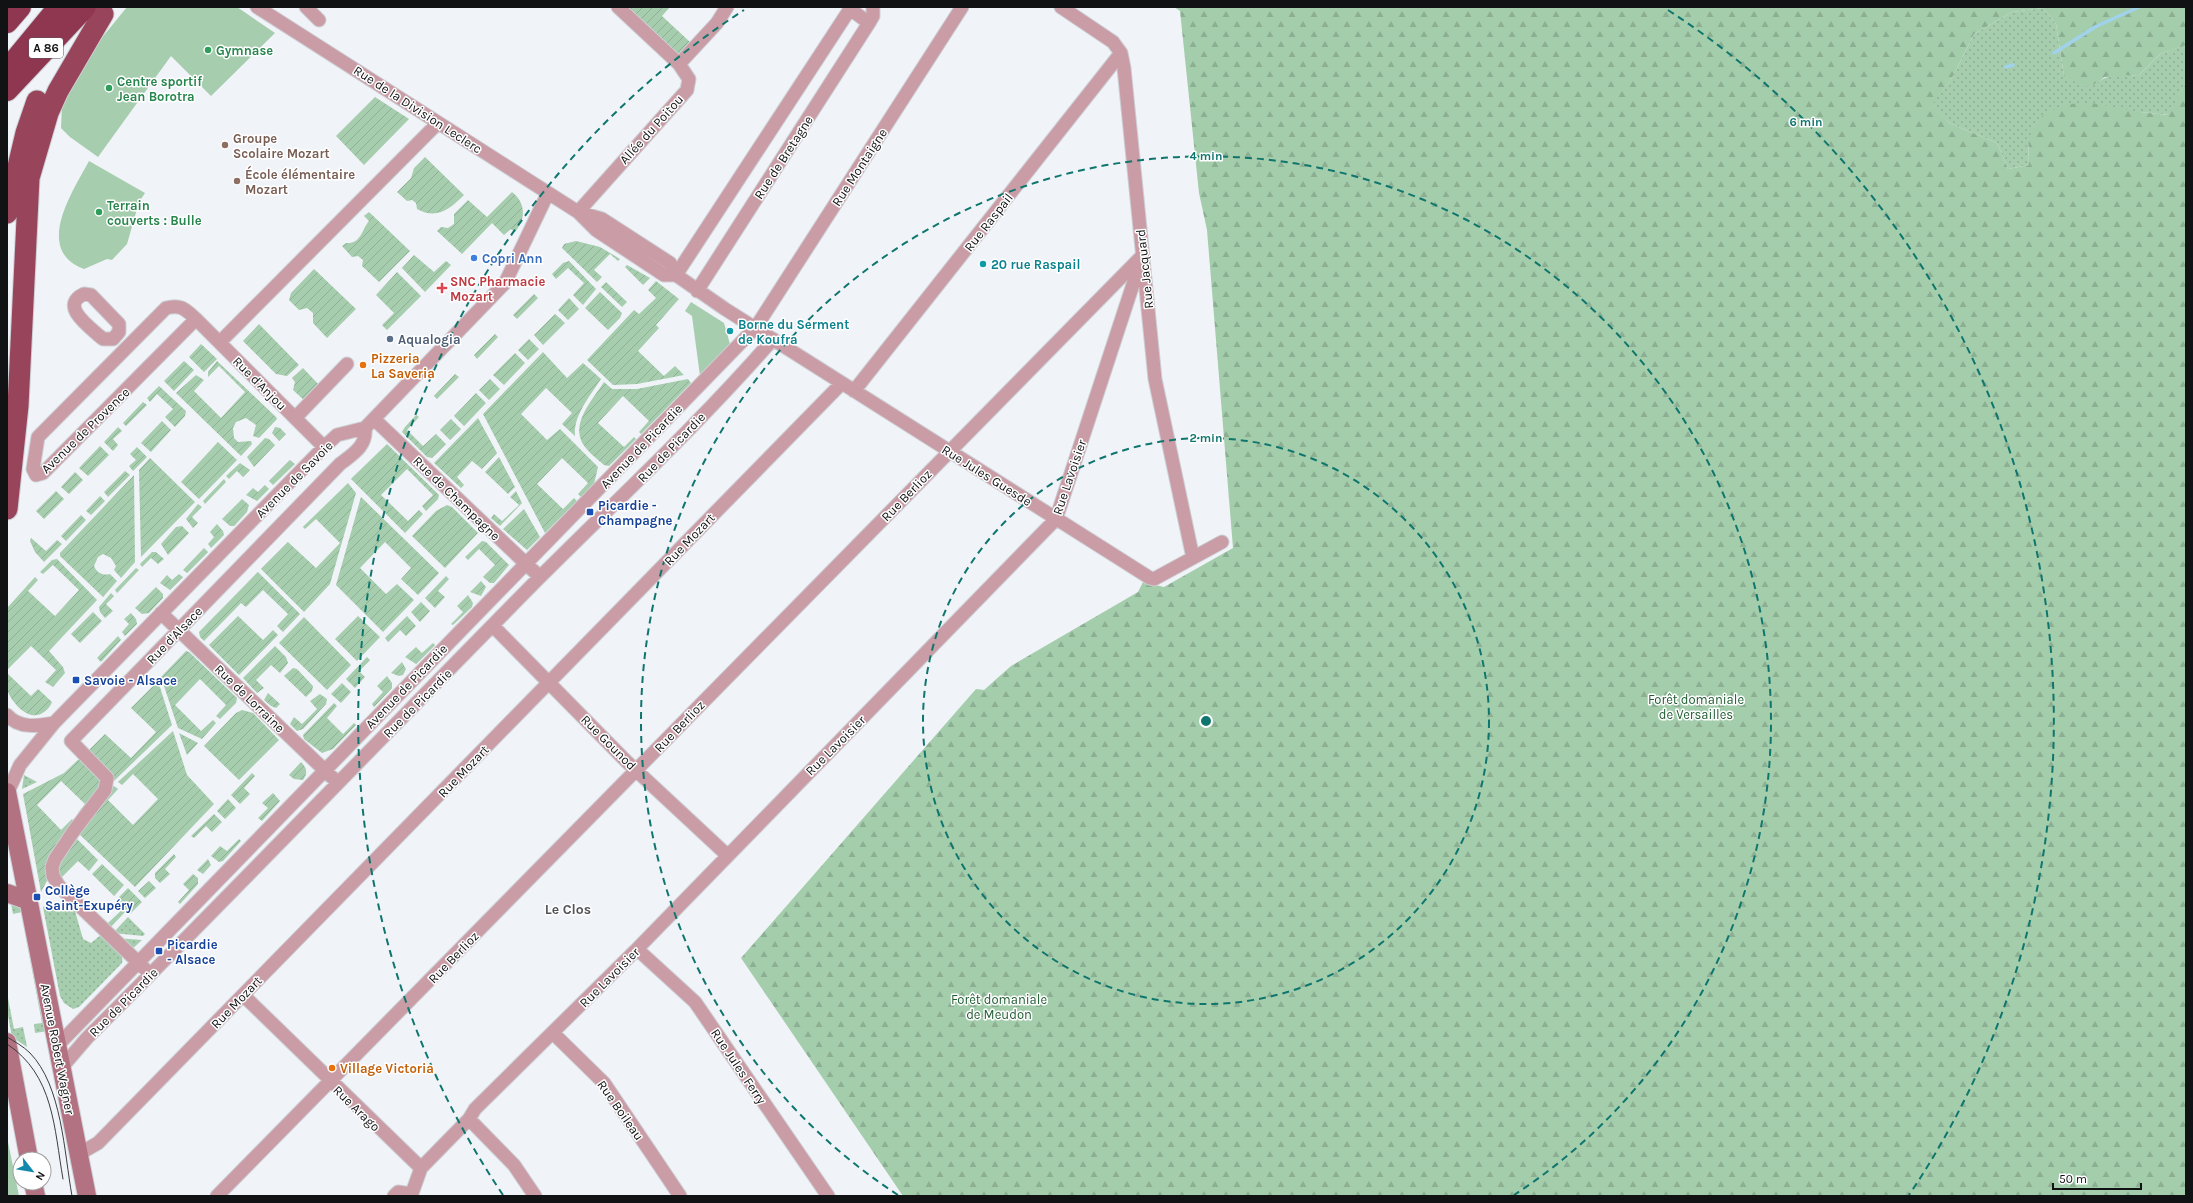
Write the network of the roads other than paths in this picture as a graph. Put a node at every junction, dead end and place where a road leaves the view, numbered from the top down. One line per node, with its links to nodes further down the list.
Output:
1 (20, 7): 13 (highway)
2 (59, 7): 17 (highway)
3 (257, 7): 19 (street, Rue de la Division Leclerc)
4 (306, 7): 12 (street)
5 (618, 7): 16 (street, Allée du Poitou)
6 (727, 7): 16 (street)
7 (873, 7): 14 (street, Rue de Bretagne)
8 (962, 7): 27 (street, Rue Montaigne)
9 (1061, 7): 15 (street)
10 (850, 8): 14 (street, Rue de Bretagne); 24 (street, Rue de Bretagne)
11 (99, 9): 18 (highway, A 86); 22 (highway); 41 (highway)
12 (319, 20)
13 (7, 22)
14 (869, 23): 25 (street, Rue de Bretagne)
15 (1121, 53): 23 (street, Rue Jacquard); 34 (street, Rue Raspail)
16 (679, 64): 21 (street, Allée du Poitou)
17 (7, 70)
18 (7, 90)
19 (438, 123): 20 (street, Rue de la Division Leclerc); 30 (street)
20 (548, 193): 21 (street, Rue de la Division Leclerc); 36 (street)
21 (578, 212): 24 (street, Rue de la Division Leclerc)
22 (7, 213)
23 (1142, 256): 39 (street, Rue Berlioz); 42 (street, Rue Lavoisier); 44 (street, Rue Jacquard)
24 (676, 275): 25 (street, Rue de la Division Leclerc)
25 (698, 291): 27 (street, Rue de la Division Leclerc)
26 (196, 319): 30 (street, Rue d'Anjou); 31 (street, Avenue de Provence); 31 (street, Avenue de Provence)
27 (756, 327): 29 (street, Rue Jules Guesde); 45 (street, Avenue de Picardie)
28 (117, 336): 31 (street)
29 (773, 339): 33 (street, Rue Jules Guesde); 46 (street, Rue de Picardie)
30 (220, 342): 35 (street, Rue d'Anjou)
31 (127, 346)
32 (347, 364): 35 (street)
33 (842, 383): 34 (street, Rue Jules Guesde); 50 (street, Rue Mozart)
34 (854, 391): 39 (street, Rue Jules Guesde)
35 (295, 418): 38 (street, Rue d'Anjou)
36 (370, 424): 37 (street, Avenue de Savoie); 40 (street, Rue d'Alsace); 45 (street, Rue de Champagne)
37 (350, 432): 38 (street, Avenue de Savoie); 40 (street, Rue d'Alsace)
38 (324, 447): 47 (street, Avenue de Savoie)
39 (949, 451): 42 (street, Rue Jules Guesde); 54 (street, Rue Berlioz)
40 (340, 464): 49 (street, Rue d'Alsace)
41 (7, 509)
42 (1056, 519): 44 (street, Rue Jules Guesde); 57 (street, Rue Lavoisier)
43 (1222, 542): 44 (street, Rue Jules Guesde)
44 (1192, 558)
45 (526, 564): 46 (street, Rue de Champagne); 53 (street, Avenue de Picardie)
46 (540, 577): 48 (street, Rue de Picardie)
47 (161, 613): 49 (street, Rue de Lorraine); 52 (street, Avenue de Savoie)
48 (493, 626): 50 (street, Rue Gounod); 55 (street, Rue de Picardie)
49 (179, 630): 53 (street, Rue de Lorraine); 63 (street, Rue d'Alsace)
50 (550, 682): 54 (street, Rue Gounod); 65 (street, Rue Mozart)
51 (7, 715): 52 (street)
52 (54, 723): 56 (street, Avenue de Savoie)
53 (325, 770): 55 (street, Rue de Lorraine); 63 (street, Avenue de Picardie)
54 (636, 770): 57 (street, Rue Gounod); 70 (street, Rue Berlioz)
55 (338, 783): 64 (street, Rue de Picardie)
56 (7, 793): 58 (main road, Avenue Robert Wagner)
57 (727, 855): 62 (street, Rue Lavoisier)
58 (22, 869): 59 (main road); 61 (main road, Avenue Robert Wagner)
59 (7, 882)
60 (7, 892): 61 (main road)
61 (28, 902): 67 (main road, Avenue Robert Wagner)
62 (637, 949): 66 (street, Rue Lavoisier); 81 (street, Rue Jules Ferry)
63 (138, 962): 64 (street, Rue d'Alsace); 67 (street, Avenue de Picardie)
64 (151, 974): 69 (street, Rue de Picardie)
65 (243, 995): 70 (street, Rue Arago); 72 (street, Rue Mozart)
66 (553, 1033): 71 (street, Rue Lavoisier); 80 (street, Rue Boileau)
67 (57, 1046): 69 (main road, Avenue Robert Wagner)
68 (8, 1050): 73 (main road)
69 (62, 1067): 72 (main road, Avenue Robert Wagner)
70 (331, 1082): 74 (street, Rue Arago); 77 (street, Rue Berlioz)
71 (469, 1120): 74 (street, Rue Lavoisier); 79 (street)
72 (78, 1150): 76 (main road, Avenue Robert Wagner)
73 (27, 1151)
74 (421, 1168): 75 (street)
75 (412, 1195): 78 (street)
76 (86, 1196)
77 (217, 1196)
78 (394, 1196)
79 (535, 1196)
80 (680, 1196)
81 (828, 1196)

